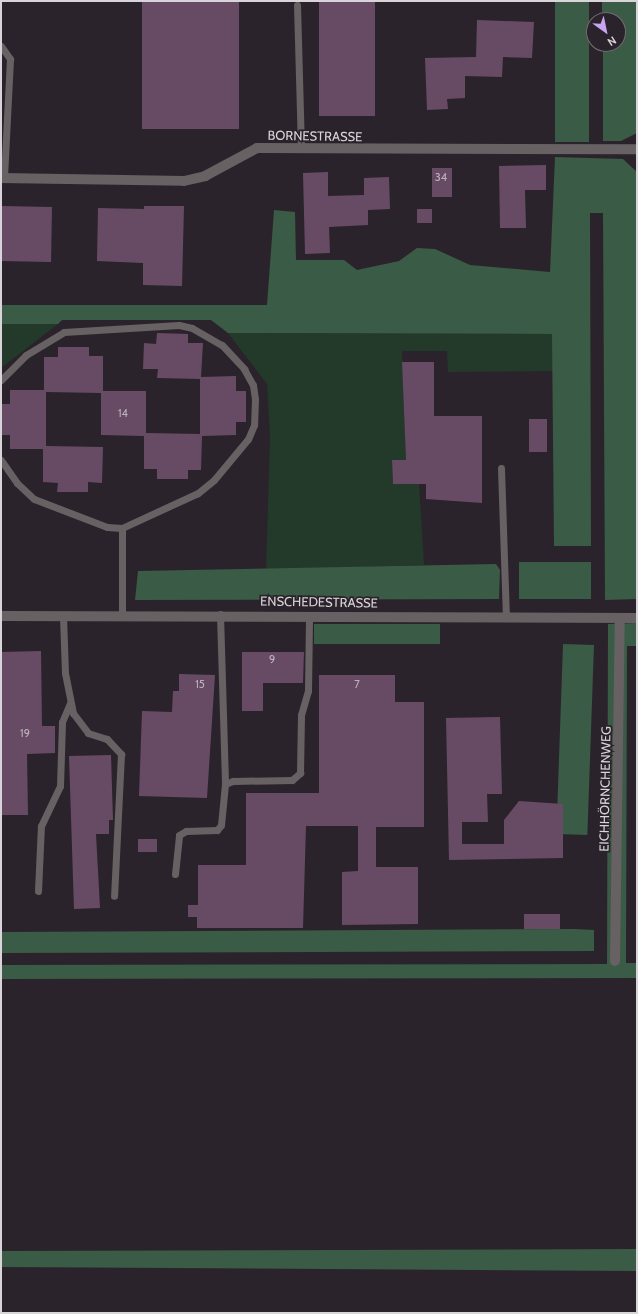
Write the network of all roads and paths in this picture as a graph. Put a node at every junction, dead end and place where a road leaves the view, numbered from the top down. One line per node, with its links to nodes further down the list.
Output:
1 (297, 5): 3 (lane)
2 (1, 46): 5 (lane)
3 (301, 149): 4 (street, BORNESTRASSE); 5 (street, BORNESTRASSE)
4 (637, 149)
5 (2, 178)
6 (1, 380): 9 (lane)
7 (1, 460): 9 (lane)
8 (501, 468): 15 (lane)
9 (122, 528): 14 (lane)
10 (220, 614): 11 (street, ENSCHEDESTRASSE); 14 (street, ENSCHEDESTRASSE); 19 (lane)
11 (309, 615): 15 (street, ENSCHEDESTRASSE); 19 (lane)
12 (1, 616): 13 (street, ENSCHEDESTRASSE)
13 (62, 616): 14 (street, ENSCHEDESTRASSE); 18 (lane)
14 (122, 616)
15 (506, 617): 16 (street, ENSCHEDESTRASSE)
16 (620, 618): 17 (street, ENSCHEDESTRASSE); 23 (street, EICHHÖRNCHENWEG)
17 (637, 618)
18 (70, 703): 21 (lane); 22 (lane)
19 (225, 784): 20 (lane)
20 (175, 874)
21 (38, 892)
22 (114, 896)
23 (615, 961)

